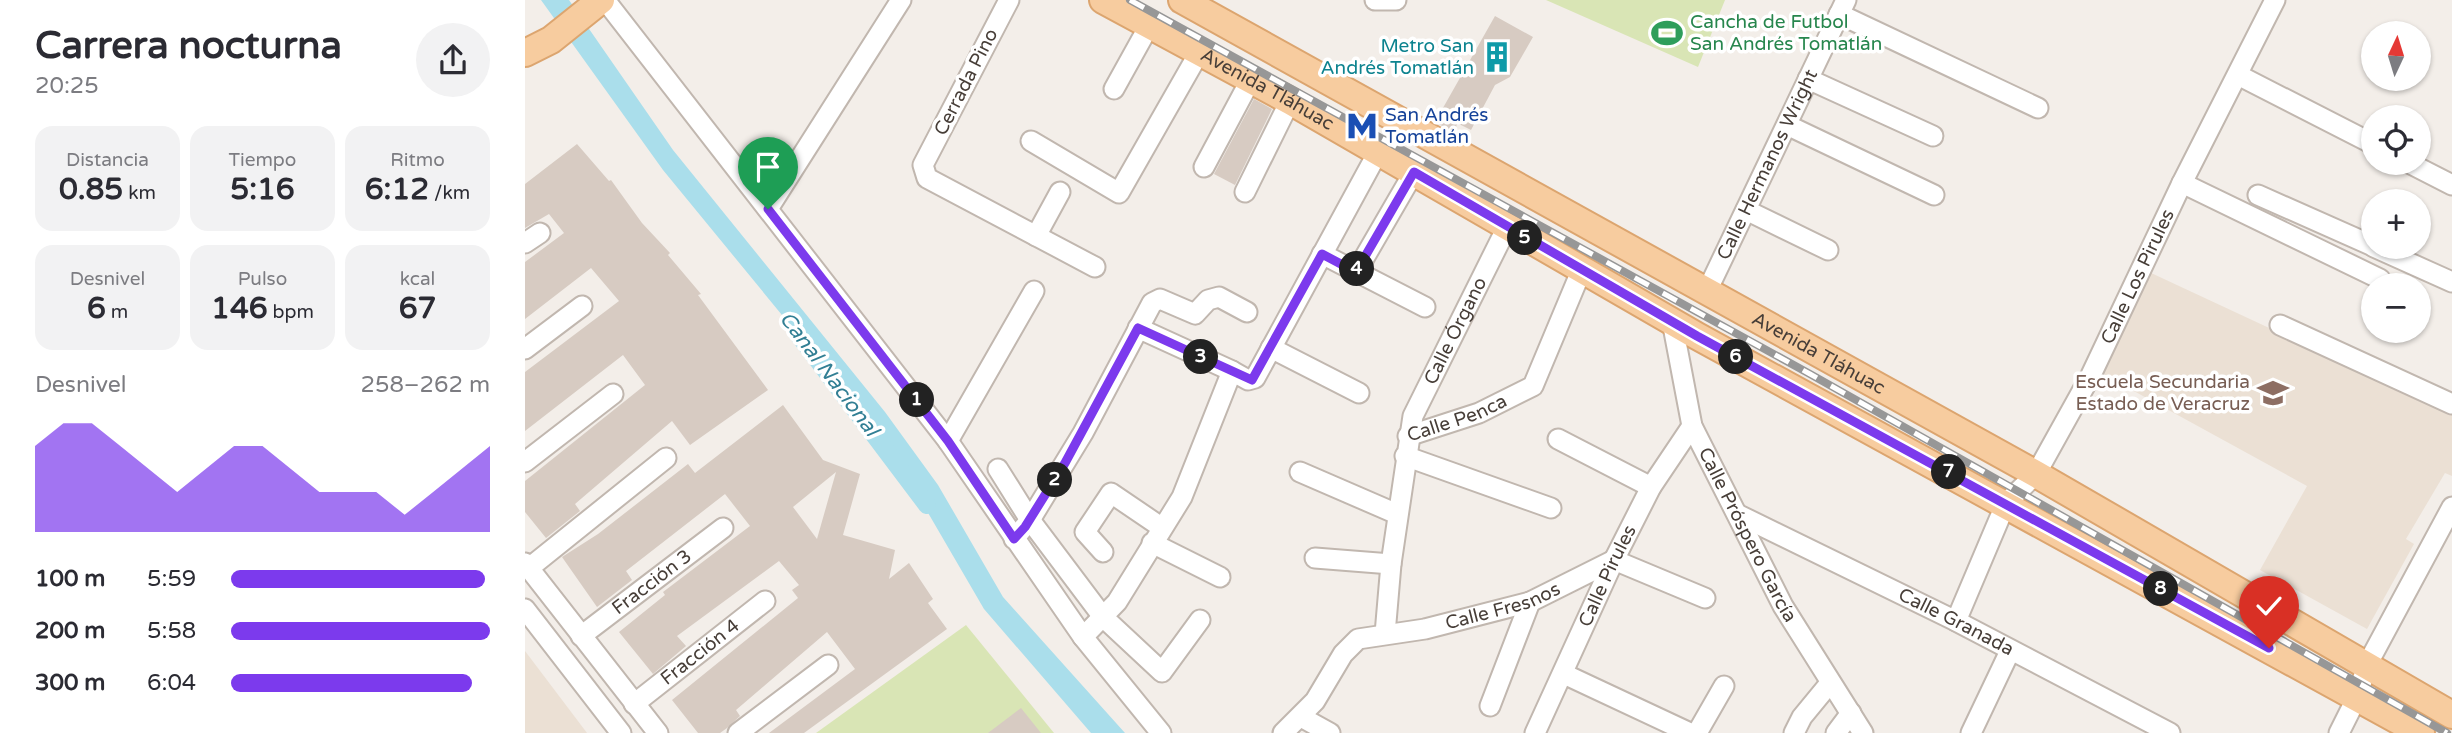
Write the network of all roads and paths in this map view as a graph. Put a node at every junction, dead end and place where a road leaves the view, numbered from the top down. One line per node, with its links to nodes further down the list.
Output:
1 (901, 0): 33 (street)
2 (1009, 0): 37 (street, Cerrada Pino)
3 (1103, 0): 10 (main road, Avenida Tláhuac)
4 (1375, 0): 5 (street)
5 (1396, 0)
6 (2275, 0): 13 (street, Calle Los Pirules)
7 (600, 2): 12 (main road); 33 (street)
8 (1191, 2): 35 (main road, Avenida Tláhuac)
9 (1843, 7): 15 (street, Calle Hermanos Wright); 18 (street)
10 (1150, 24): 11 (main road, Avenida Tláhuac); 16 (street)
11 (1200, 51): 14 (main road, Avenida Tláhuac); 22 (street)
12 (525, 53)
13 (2238, 75): 21 (street); 27 (street, Calle Los Pirules)
14 (1251, 79): 17 (main road, Avenida Tláhuac); 24 (street)
15 (1808, 79): 19 (street, Calle Hermanos Wright); 20 (street)
16 (1114, 89)
17 (1290, 101): 23 (main road, Avenida Tláhuac); 30 (street)
18 (2038, 108)
19 (1787, 125): 31 (street); 34 (street, Calle Hermanos Wright)
20 (1933, 136)
21 (2361, 138)
22 (1031, 141)
23 (1378, 152): 25 (main road, Avenida Tláhuac); 41 (street)
24 (1204, 167)
25 (1414, 172): 36 (main road, Avenida Tláhuac); 45 (street)
26 (2431, 174): 28 (street)
27 (2182, 183): 46 (street); 71 (street, Calle Los Pirules)
28 (2452, 185)
29 (1060, 192): 37 (street)
30 (1245, 192)
31 (1934, 195)
32 (2258, 195): 38 (street)
33 (768, 209): 65 (street)
34 (1746, 210): 39 (street); 49 (street, Calle Hermanos Wright)
35 (1569, 215): 40 (main road); 49 (main road, Avenida Tláhuac)
36 (1507, 228): 40 (main road, Avenida Tláhuac); 63 (street, Calle Órgano)
37 (1036, 236): 43 (street)
38 (2361, 242)
39 (1828, 250)
40 (1550, 251): 44 (main road, Avenida Tláhuac)
41 (1322, 254): 45 (street); 56 (street)
42 (2400, 259): 47 (street)
43 (1095, 267)
44 (1582, 270): 53 (main road, Avenida Tláhuac); 63 (street, Calle Penca)
45 (1356, 272): 51 (street)
46 (2368, 273)
47 (2452, 282)
48 (1034, 291): 65 (street)
49 (1707, 291): 71 (main road, Avenida Tláhuac)
50 (582, 306): 57 (street)
51 (1425, 307)
52 (1247, 312): 55 (street)
53 (1672, 321): 62 (street, Calle Próspero García); 73 (main road, Avenida Tláhuac)
54 (2280, 325): 61 (street)
55 (1138, 328): 58 (street); 78 (street)
56 (1273, 345): 58 (street); 59 (street)
57 (525, 349)
58 (1232, 371): 80 (street)
59 (1359, 393)
60 (614, 394): 68 (street)
61 (2452, 404)
62 (1692, 426): 72 (street, Calle Pirules); 77 (street, Calle Próspero García)
63 (1408, 436): 66 (street, Calle Penca)
64 (1558, 439): 72 (street)
65 (948, 441): 82 (street)
66 (1405, 456): 75 (street); 76 (street, Calle Penca)
67 (666, 458): 87 (street)
68 (525, 462)
69 (998, 469): 78 (street)
70 (1300, 472): 76 (street)
71 (2036, 474): 73 (street, Calle Los Pirules); 101 (main road, Avenida Tláhuac)
72 (1651, 487): 85 (street, Calle Pirules)
73 (2006, 503): 95 (street, Calle Los Pirules); 105 (main road, Avenida Tláhuac)
74 (2452, 507): 81 (street)
75 (1551, 508)
76 (1397, 514): 86 (street, Calle Penca)
77 (1739, 515): 95 (street, Calle Granada); 103 (street, Calle Próspero García)
78 (1030, 520): 82 (street); 93 (street)
79 (723, 528): 97 (street, Fracción 3)
80 (1156, 535): 83 (street); 88 (street); 93 (street)
81 (2445, 535): 101 (street)
82 (1014, 539): 98 (street)
83 (1103, 552)
84 (1315, 558): 86 (street)
85 (1614, 560): 89 (street); 91 (street, Calle Fresnos); 102 (street, Calle Pirules)
86 (1391, 564): 96 (street, Calle Penca)
87 (527, 566): 97 (street)
88 (1220, 577)
89 (1705, 598)
90 (765, 601): 106 (street, Fracción 4)
91 (1530, 602): 96 (street, Calle Fresnos); 107 (street)
92 (525, 609): 111 (street)
93 (1103, 617): 94 (street); 98 (street)
94 (1200, 620)
95 (1956, 621): 99 (street, Calle Granada)
96 (1385, 634): 110 (street, Calle Fresnos)
97 (581, 636): 106 (street)
98 (1083, 637): 114 (street)
99 (2010, 651): 123 (street); 124 (street, Calle Granada)
100 (828, 665): 113 (street)
101 (2367, 665): 105 (street); 109 (main road, Avenida Tláhuac)
102 (1564, 674): 117 (street, Calle Pirules); 118 (street)
103 (1831, 683): 108 (street, Calle Próspero García); 120 (street)
104 (1724, 686): 119 (street)
105 (2357, 697): 125 (street); 126 (main road, Avenida Tláhuac)
106 (634, 704): 112 (street)
107 (1490, 706)
108 (1850, 713): 121 (street); 122 (street, Calle Próspero García)
109 (2452, 715)
110 (1301, 717): 115 (street, Calle Fresnos); 116 (street)
111 (621, 733)
112 (658, 733)
113 (738, 733)
114 (1161, 733)
115 (1283, 733)
116 (1330, 733)
117 (1535, 733)
118 (1690, 733)
119 (1697, 733)
120 (1794, 733)
121 (1836, 733)
122 (1863, 733)
123 (1971, 733)
124 (2170, 733)
125 (2339, 733)
126 (2421, 733)

